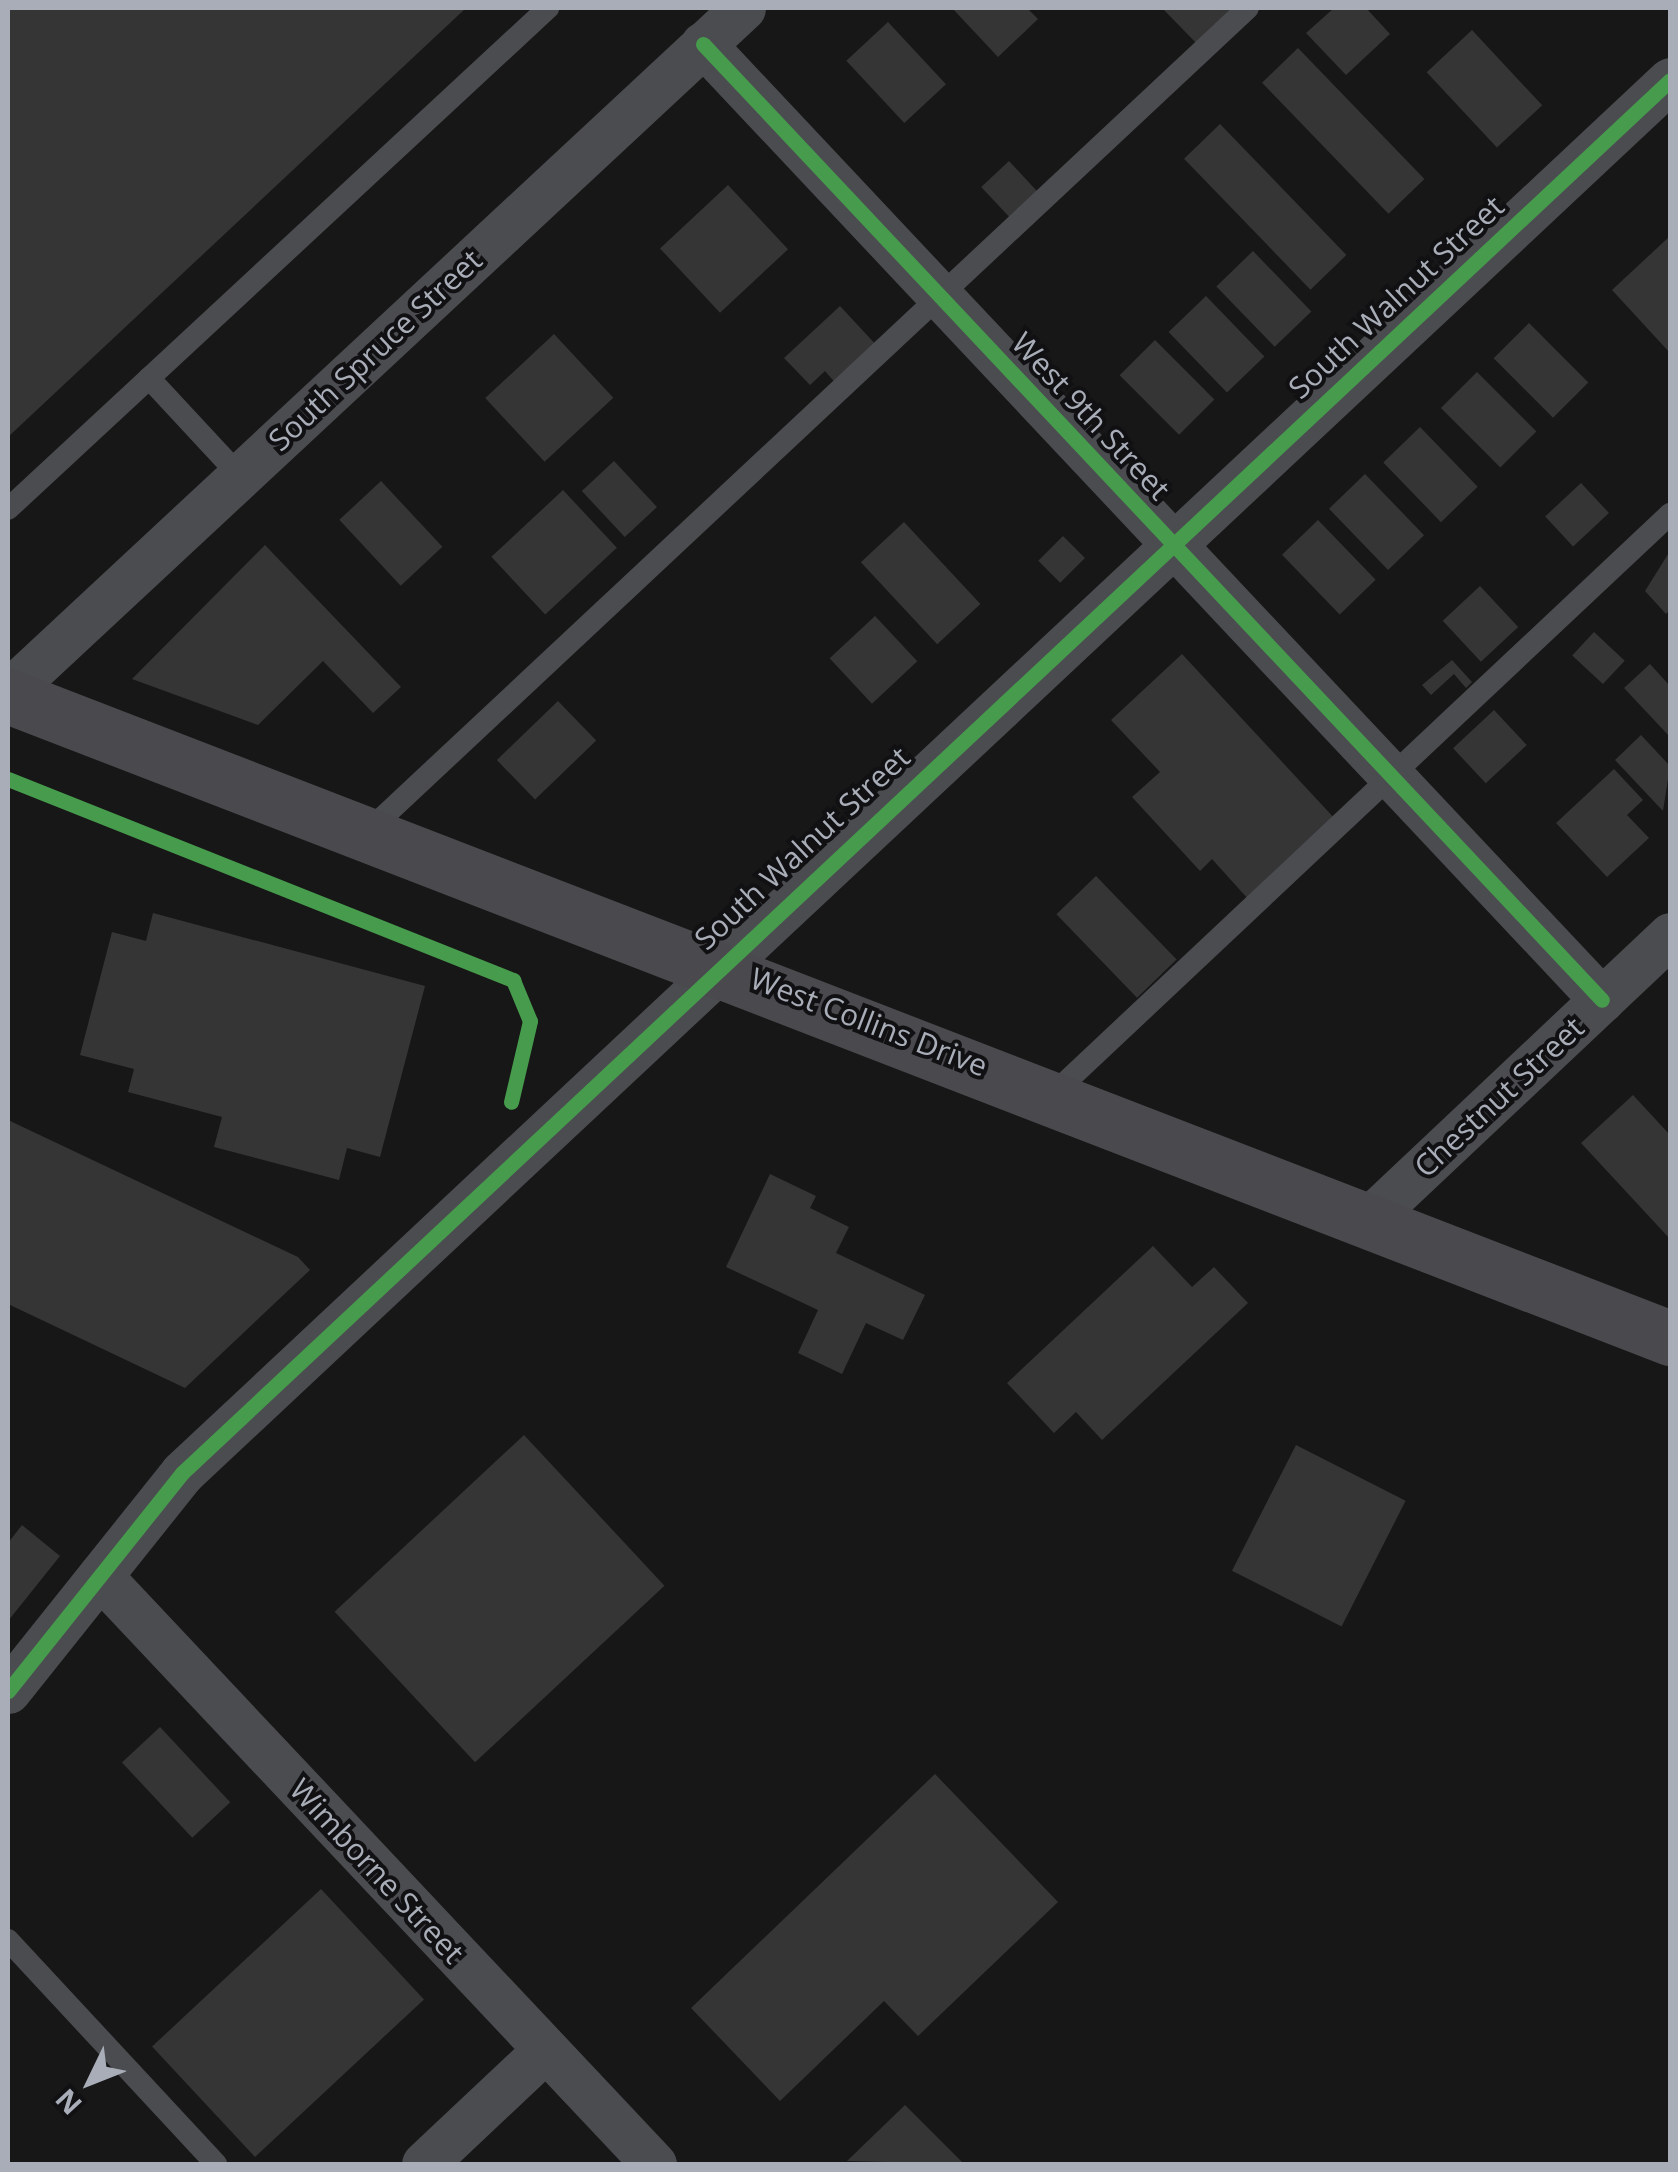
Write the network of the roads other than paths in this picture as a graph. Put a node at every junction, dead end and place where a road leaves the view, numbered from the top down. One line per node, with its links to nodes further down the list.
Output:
1 (548, 8): 7 (lane)
2 (743, 8): 4 (street, South Spruce Street)
3 (1248, 8): 6 (lane)
4 (703, 44): 6 (street, West 9th Street); 8 (street, South Spruce Street)
5 (1670, 80): 11 (street, South Walnut Street)
6 (940, 296): 11 (street, West 9th Street); 14 (lane)
7 (148, 378): 8 (lane); 9 (lane)
8 (240, 476): 12 (street, South Spruce Street)
9 (8, 508)
10 (1670, 514): 13 (lane)
11 (1172, 543): 13 (street, West 9th Street); 16 (street, South Walnut Street)
12 (8, 694): 14 (main road, West Collins Drive)
13 (1392, 776): 17 (street, West 9th Street); 18 (lane)
14 (367, 833): 16 (main road, West Collins Drive)
15 (1670, 935): 17 (street, Chestnut Street)
16 (718, 964): 18 (main road, West Collins Drive); 21 (street, South Walnut Street)
17 (1602, 1000): 19 (street, Chestnut Street)
18 (1053, 1094): 19 (main road, West Collins Drive)
19 (1371, 1217): 20 (main road, West Collins Drive)
20 (1670, 1338)
21 (100, 1576): 22 (street, South Walnut Street); 24 (street, Wimborne Street)
22 (8, 1691)
23 (8, 1940): 25 (lane)
24 (545, 2050): 26 (street); 27 (street, Wimborne Street)
25 (216, 2164)
26 (424, 2164)
27 (654, 2164)

